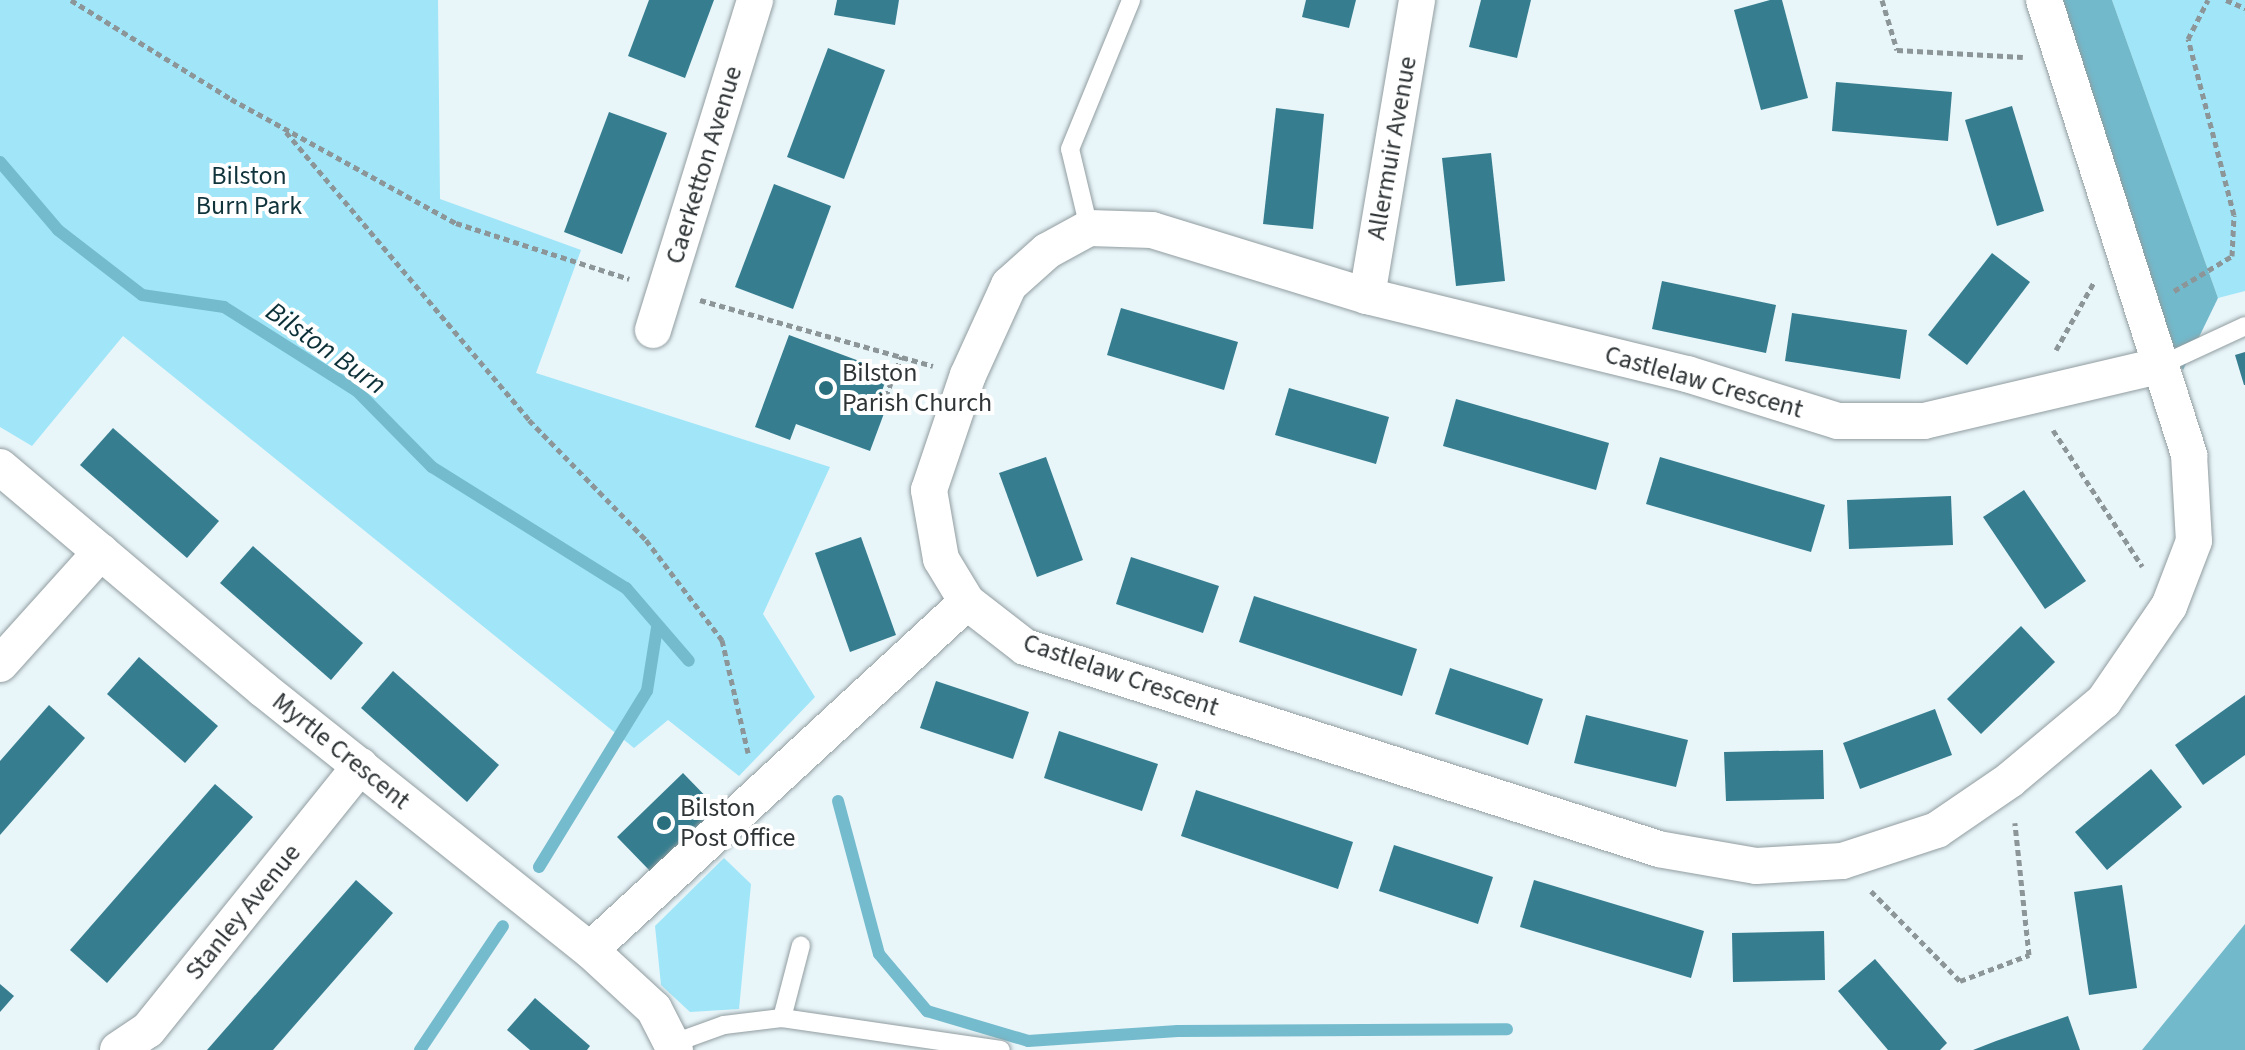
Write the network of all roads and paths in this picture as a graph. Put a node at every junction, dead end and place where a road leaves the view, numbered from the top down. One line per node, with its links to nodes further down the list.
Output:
1 (71, 0): 11 (path)
2 (755, 0): 13 (street, Caerketton Avenue)
3 (1131, 0): 12 (lane)
4 (1417, 0): 14 (street, Allermuir Avenue)
5 (1882, 0): 10 (path)
6 (2044, 0): 10 (street, Castlelaw Crescent)
7 (2208, 0): 15 (path)
8 (2226, 0): 9 (path)
9 (2245, 8)
10 (2062, 59): 15 (street, Castlelaw Crescent)
11 (283, 128): 13 (path); 28 (path)
12 (1089, 228): 14 (street, Castlelaw Crescent); 20 (street, Castlelaw Crescent)
13 (665, 291): 17 (street, Caerketton Avenue); 18 (path)
14 (1367, 296): 19 (street, Castlelaw Crescent)
15 (2140, 305): 19 (street, Castlelaw Crescent)
16 (2245, 326): 19 (lane)
17 (653, 330)
18 (901, 357): 20 (path); 21 (path)
19 (2159, 366): 27 (street, Castlelaw Crescent)
20 (968, 375): 24 (street, Castlelaw Crescent)
21 (882, 406)
22 (0, 467): 23 (street, Myrtle Crescent)
23 (101, 552): 25 (street); 26 (street, Myrtle Crescent)
24 (967, 602): 28 (street); 29 (street, Castlelaw Crescent)
25 (0, 664)
26 (360, 766): 31 (street, Myrtle Crescent); 34 (street, Stanley Avenue)
27 (2010, 780): 29 (street, Castlelaw Crescent); 29 (path)
28 (758, 795): 31 (street)
29 (1842, 861)
30 (801, 945): 32 (lane)
31 (590, 950): 33 (street, Myrtle Crescent)
32 (782, 1018): 33 (lane); 35 (lane)
33 (674, 1046)
34 (118, 1050)
35 (1001, 1050)

